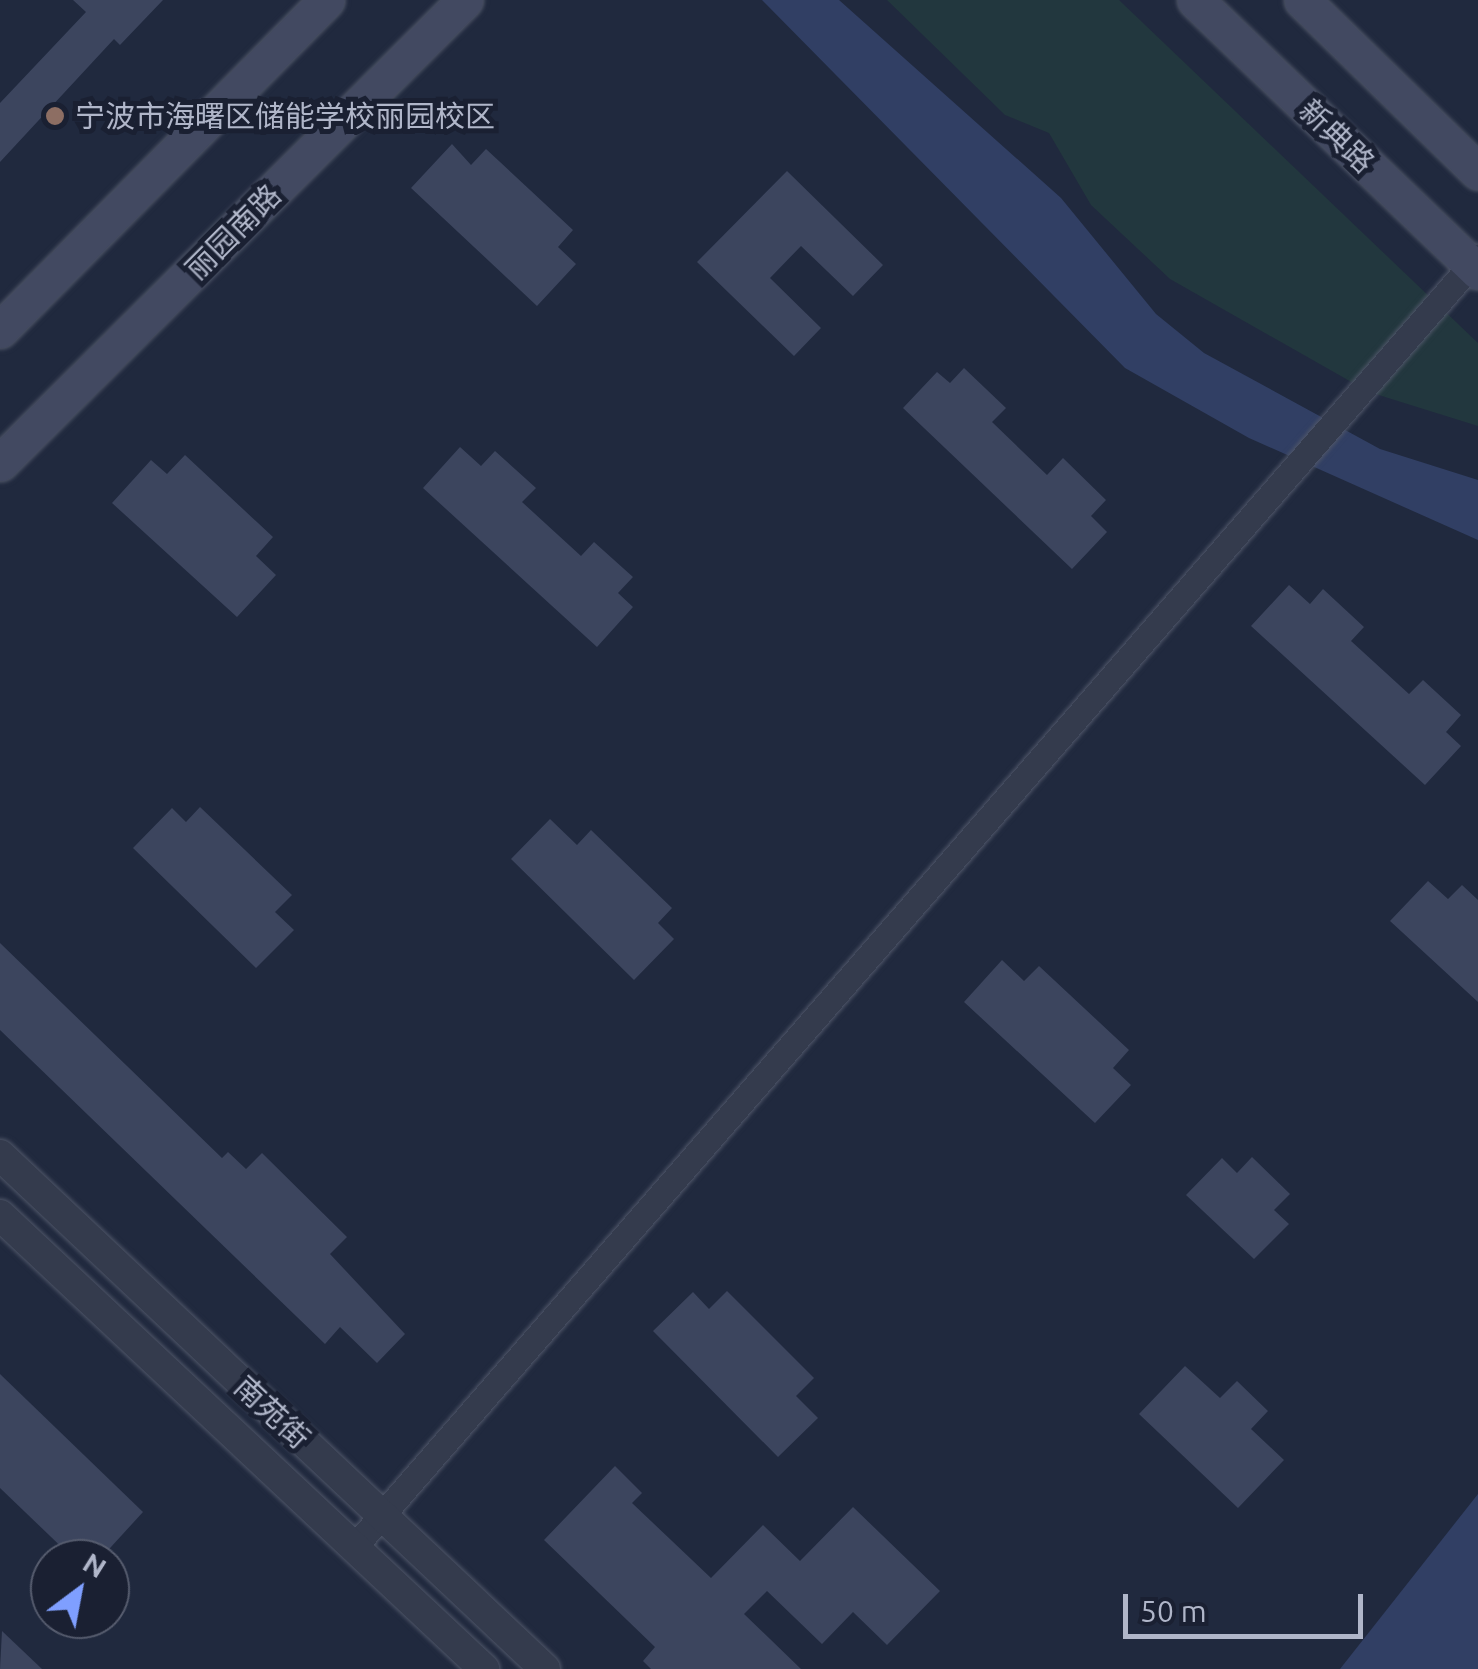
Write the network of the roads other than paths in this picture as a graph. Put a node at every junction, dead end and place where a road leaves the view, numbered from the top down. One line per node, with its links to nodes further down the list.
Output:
1 (326, 0): 7 (main road)
2 (465, 0): 8 (main road, 丽园南路)
3 (1195, 0): 6 (main road, 新典路)
4 (1302, 0): 5 (main road)
5 (1478, 172)
6 (1476, 264): 11 (street)
7 (0, 330)
8 (0, 463)
9 (0, 1155): 11 (street, 南苑街)
10 (0, 1216): 12 (street, 南苑街)
11 (382, 1516): 12 (street); 14 (street, 南苑街)
12 (356, 1546): 13 (street, 南苑街)
13 (484, 1669)
14 (545, 1669)

